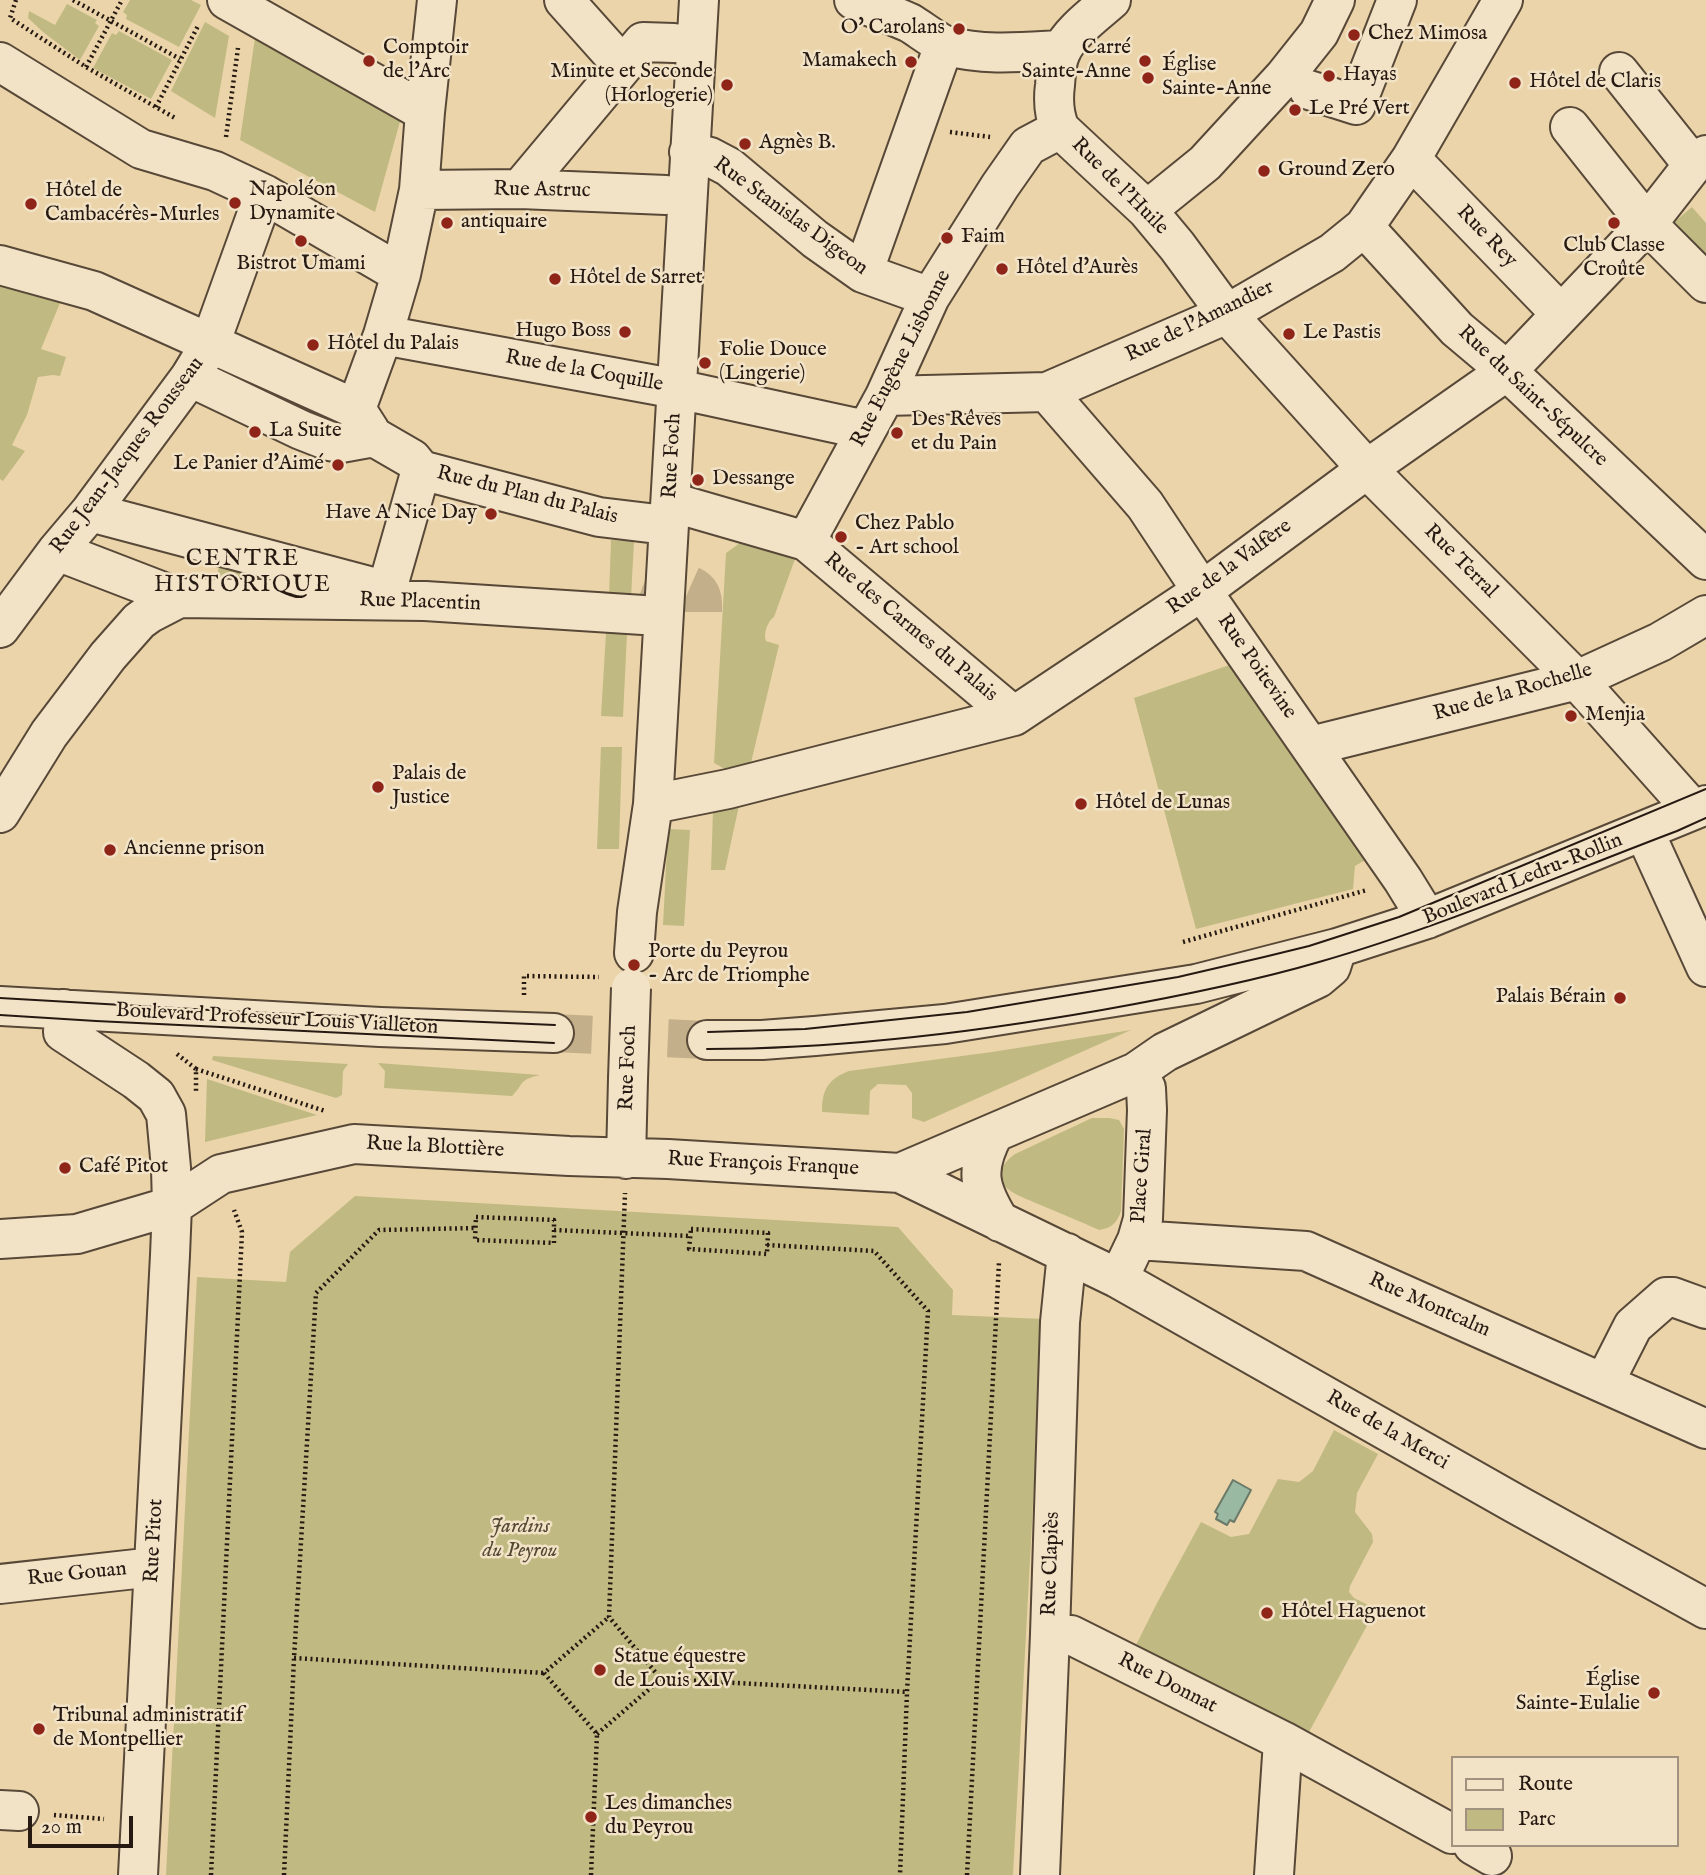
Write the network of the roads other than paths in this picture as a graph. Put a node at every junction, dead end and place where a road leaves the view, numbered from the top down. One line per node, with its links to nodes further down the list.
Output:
1 (437, 0): 18 (street)
2 (564, 0): 15 (street)
3 (676, 0): 11 (street, Rue Foch)
4 (699, 0): 21 (street, Rue Foch)
5 (855, 0): 12 (street)
6 (1111, 0): 13 (street)
7 (1335, 0): 28 (street)
8 (1397, 0): 17 (street)
9 (1503, 0): 22 (street, Rue de l'Amandier)
10 (230, 6): 18 (street)
11 (674, 43): 15 (street); 27 (street, Rue Foch)
12 (944, 45): 13 (street); 32 (street)
13 (1061, 50): 20 (street)
14 (0, 62): 26 (street)
15 (623, 66): 24 (street)
16 (1619, 72): 23 (street)
17 (1309, 90)
18 (425, 112): 25 (street)
19 (1570, 127): 29 (street)
20 (1028, 138): 28 (street, Rue de l'Huile); 35 (street, Rue Eugène Lisbonne)
21 (690, 152): 32 (street, Rue Stanislas Digeon); 42 (street, Rue Foch)
22 (1411, 159): 30 (street, Rue de l'Amandier); 37 (street, Rue Rey)
23 (1700, 160): 29 (street, Rue de la Valfère)
24 (520, 189): 25 (street, Rue Astruc); 27 (street, Rue Astruc)
25 (419, 190): 33 (street)
26 (264, 194): 33 (street); 39 (street, Rue Jean-Jacques Rousseau)
27 (666, 195): 42 (street, Rue Foch)
28 (1147, 210): 36 (street, Rue de l'Huile)
29 (1647, 224): 34 (street); 37 (street, Rue de la Valfère)
30 (1364, 227): 36 (street, Rue de l'Amandier); 40 (street, Rue du Saint-Sépulcre)
31 (0, 265): 39 (street, Rue du Plan du Palais)
32 (863, 273): 35 (street, Rue Stanislas Digeon)
33 (401, 274): 38 (street)
34 (1706, 283)
35 (930, 297): 44 (street, Rue Eugène Lisbonne)
36 (1227, 314): 43 (street, Rue de l'Amandier); 47 (street, Rue Terral)
37 (1561, 314): 40 (street, Rue de la Valfère)
38 (383, 335): 42 (street, Rue de la Coquille); 45 (street)
39 (210, 344): 41 (street, Rue Jean-Jacques Rousseau); 45 (street, Rue du Plan du Palais)
40 (1507, 371): 47 (street, Rue de la Valfère); 54 (street, Rue du Saint-Sépulcre)
41 (190, 377): 45 (street); 49 (street, Rue Jean-Jacques Rousseau)
42 (667, 388): 46 (street, Rue de la Coquille); 50 (street, Rue Foch)
43 (1047, 392): 44 (street, Rue de l'Amandier); 55 (street, Rue Poitevine)
44 (884, 396): 46 (street, Rue Eugène Lisbonne)
45 (365, 423): 48 (street, Rue du Plan du Palais)
46 (866, 430): 51 (street, Rue Eugène Lisbonne)
47 (1367, 469): 55 (street, Rue de la Valfère); 61 (street, Rue Terral)
48 (421, 470): 50 (street, Rue du Plan du Palais); 56 (street)
49 (90, 512): 52 (street, Rue Placentin); 53 (street, Rue Jean-Jacques Rousseau)
50 (660, 512): 51 (street, Rue du Plan du Palais); 58 (street, Rue Foch); 64 (street, Rue Foch)
51 (806, 541): 62 (street, Rue des Carmes du Palais)
52 (216, 544): 56 (street, Rue Placentin); 57 (street)
53 (57, 551): 57 (street); 60 (street, Rue Jean-Jacques Rousseau)
54 (1706, 560)
55 (1202, 590): 62 (street, Rue de la Valfère); 63 (street, Rue Poitevine)
56 (385, 596): 57 (street, Rue Placentin); 58 (street, Rue Placentin)
57 (188, 598): 66 (street)
58 (643, 615): 68 (street, Rue Foch)
59 (1706, 615): 61 (street, Rue de la Rochelle)
60 (0, 628)
61 (1577, 680): 63 (street, Rue de la Rochelle); 65 (street, Rue Terral)
62 (1014, 716): 64 (street, Rue de la Valfère)
63 (1311, 746): 69 (street, Rue Poitevine)
64 (653, 804): 68 (street, Rue Foch)
65 (1700, 808): 67 (street, Boulevard Ledru-Rollin)
66 (0, 813)
67 (1644, 831): 69 (street, Boulevard Ledru-Rollin); 71 (street)
68 (638, 912): 79 (street, Rue Foch, bridge)
69 (1427, 919): 70 (street, Boulevard Ledru-Rollin)
70 (1337, 948): 75 (street, Boulevard Ledru-Rollin); 76 (street)
71 (1706, 967)
72 (0, 1006): 73 (street, Boulevard Professeur Louis Vialleton)
73 (64, 1009): 74 (street, Boulevard Professeur Louis Vialleton); 80 (street, Rue Pitot)
74 (554, 1032)
75 (707, 1040)
76 (1150, 1062): 77 (street); 83 (street, Place Giral)
77 (994, 1133): 78 (street); 81 (street)
78 (900, 1173): 79 (street, Rue François Franque); 81 (street)
79 (626, 1175): 80 (street, Rue la Blottière)
80 (172, 1206): 82 (street, Rue la Blottière); 89 (street, Rue Pitot)
81 (1000, 1222): 84 (street)
82 (0, 1239)
83 (1137, 1240): 85 (street, Place Giral); 87 (street, Rue Montcalm)
84 (1067, 1254): 85 (street, Rue de la Merci); 92 (street, Rue Clapiès)
85 (1117, 1278): 91 (street, Rue de la Merci)
86 (1706, 1309): 87 (street)
87 (1604, 1383): 88 (street, Rue Montcalm)
88 (1706, 1429)
89 (154, 1567): 90 (street, Rue Gouan); 95 (street, Rue Pitot)
90 (0, 1584)
91 (1706, 1609)
92 (1050, 1634): 93 (street, Rue Donnat); 96 (street, Rue Clapiès)
93 (1283, 1741): 94 (street, Rue Donnat); 97 (street)
94 (1450, 1833)
95 (138, 1875)
96 (1040, 1875)
97 (1274, 1875)

